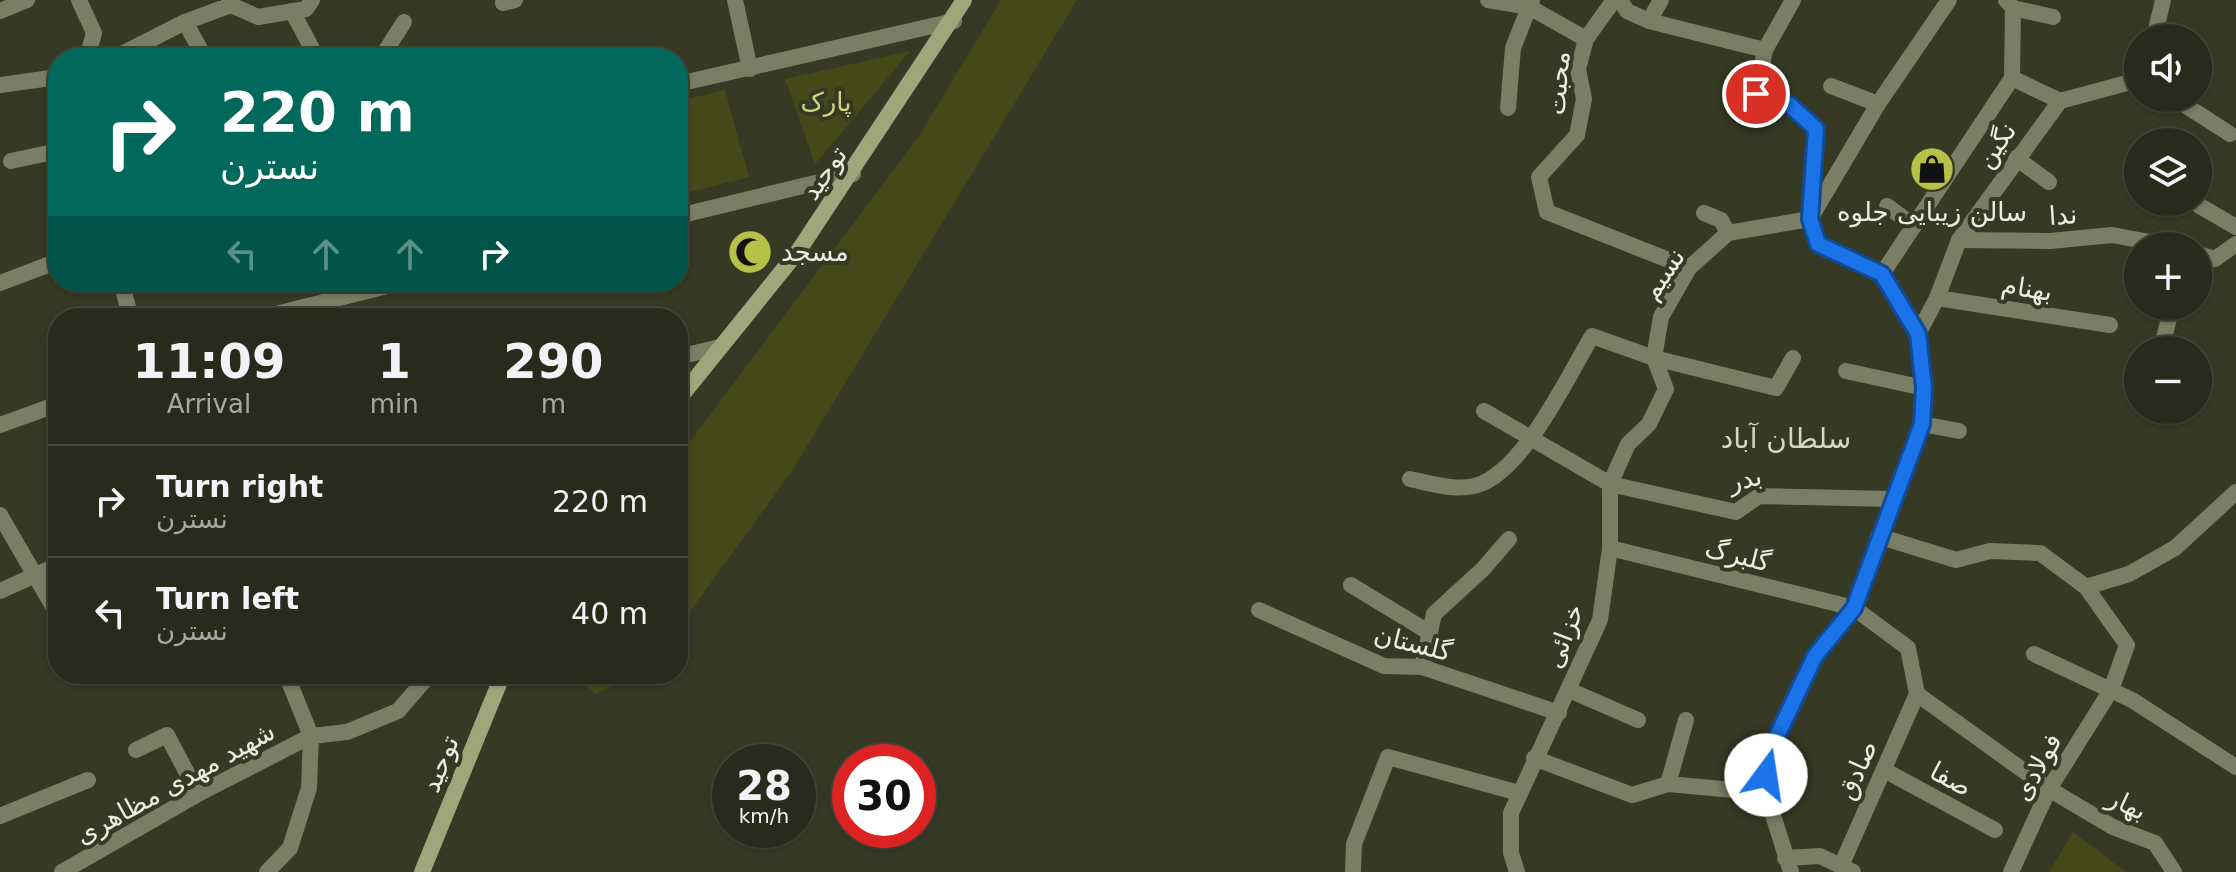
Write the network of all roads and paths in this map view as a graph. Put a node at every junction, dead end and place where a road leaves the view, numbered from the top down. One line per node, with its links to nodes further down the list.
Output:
1 (27, 0): 16 (street)
2 (79, 0): 25 (street)
3 (312, 0): 17 (street)
4 (735, 0): 31 (street)
5 (964, 0): 19 (main road, توحید)
6 (1488, 0): 14 (street)
7 (1614, 0): 24 (street, محبت)
8 (1620, 0): 20 (street)
9 (1661, 0): 20 (street)
10 (1793, 0): 30 (street)
11 (1949, 0): 39 (street)
12 (2163, 0): 23 (street)
13 (230, 2): 17 (street); 21 (street)
14 (1530, 3): 24 (street); 40 (street)
15 (2010, 4): 18 (street); 33 (street)
16 (0, 11)
17 (292, 11): 28 (street)
18 (2053, 17)
19 (954, 21): 31 (street); 46 (main road, توحید)
20 (1649, 21): 30 (street)
21 (185, 22): 26 (street); 27 (street)
22 (404, 22): 29 (street)
23 (2157, 24)
24 (1586, 39): 61 (street, محبت)
25 (90, 48)
26 (134, 48)
27 (199, 48)
28 (312, 48)
29 (387, 48)
30 (1765, 50): 52 (street)
31 (750, 69): 34 (street)
32 (48, 78): 36 (street)
33 (2012, 78): 38 (street); 53 (street)
34 (688, 82)
35 (2124, 84): 38 (street)
36 (0, 85)
37 (1831, 86): 39 (street)
38 (2060, 101): 44 (street, نگین)
39 (1878, 104): 52 (street)
40 (1508, 108)
41 (2197, 112): 42 (street)
42 (2234, 135)
43 (48, 153): 45 (street)
44 (2016, 158): 47 (street); 57 (street, نگین)
45 (11, 161)
46 (853, 174): 51 (street); 69 (main road, توحید)
47 (2049, 182)
48 (1887, 206): 53 (street)
49 (1704, 213): 55 (street)
50 (2212, 213): 54 (street)
51 (688, 214)
52 (1810, 219): 55 (street); 62 (street)
53 (1914, 226): 62 (street)
54 (2236, 227)
55 (1728, 233): 61 (street, نسیم)
56 (2124, 237): 57 (street, ندا)
57 (1959, 240): 65 (street, نگین)
58 (2236, 244): 59 (street)
59 (2212, 258)
60 (48, 265): 63 (street)
61 (1689, 268): 71 (street, نسیم)
62 (1882, 274): 68 (street)
63 (0, 283)
64 (360, 292): 66 (street)
65 (1937, 298): 67 (street, بهنام); 68 (street, نگین)
66 (299, 308)
67 (2110, 325)
68 (1918, 334): 75 (street)
69 (720, 347): 70 (street); 74 (main road, توحید)
70 (688, 355)
71 (1654, 358): 72 (street); 81 (street); 83 (street, نسیم)
72 (1793, 358)
73 (1846, 371): 75 (street)
74 (688, 387)
75 (1924, 388): 78 (street)
76 (48, 408): 79 (street)
77 (1484, 411): 81 (street, بدر)
78 (1922, 424): 80 (street); 85 (street)
79 (0, 425)
80 (1959, 431)
81 (1531, 439): 82 (street); 83 (street, بدر)
82 (1410, 479)
83 (1610, 484): 85 (street, بدر); 89 (street, خزائی)
84 (2236, 492): 93 (street)
85 (1893, 499): 87 (street)
86 (0, 515): 91 (street)
87 (1878, 536): 93 (street, فولادی); 96 (street)
88 (1509, 539): 98 (street)
89 (1610, 548): 96 (street, گلبرگ); 104 (street, خزائی)
90 (48, 569): 91 (street)
91 (33, 574): 94 (street); 95 (street)
92 (1351, 585): 98 (street)
93 (2086, 587): 105 (street, فولادی)
94 (0, 591)
95 (48, 599)
96 (1854, 608): 106 (street); 119 (street)
97 (1259, 610): 100 (street, گلستان)
98 (1430, 633): 100 (street)
99 (2034, 654): 105 (street)
100 (1422, 667): 107 (street, گلستان)
101 (290, 684): 110 (street)
102 (421, 684): 110 (street, شهید مهدی مظاهری)
103 (499, 684): 128 (main road, توحید)
104 (1569, 690): 107 (street, خزائی); 108 (street)
105 (2111, 690): 113 (street); 117 (street, فولادی)
106 (1917, 694): 114 (street, صادق); 117 (street)
107 (1559, 713): 112 (street, خزائی)
108 (1638, 720)
109 (1686, 720): 116 (street)
110 (311, 736): 120 (street, شهید مهدی مظاهری); 127 (street)
111 (136, 750): 120 (street)
112 (1534, 758): 116 (street); 118 (street, خزائی)
113 (2236, 767)
114 (1884, 770): 122 (street, صفا); 124 (street, صادق)
115 (88, 780): 121 (street)
116 (1668, 784): 119 (street)
117 (2049, 789): 130 (street, فولادی); 131 (street, بهار)
118 (1519, 793): 125 (street); 129 (street, خزائی)
119 (1766, 793): 123 (street)
120 (198, 794): 126 (street, شهید مهدی مظاهری)
121 (0, 816)
122 (1995, 830)
123 (1788, 865): 124 (street)
124 (1847, 869)
125 (1358, 870)
126 (62, 872)
127 (267, 872)
128 (422, 872)
129 (1517, 872)
130 (2011, 872)
131 (2174, 872)

